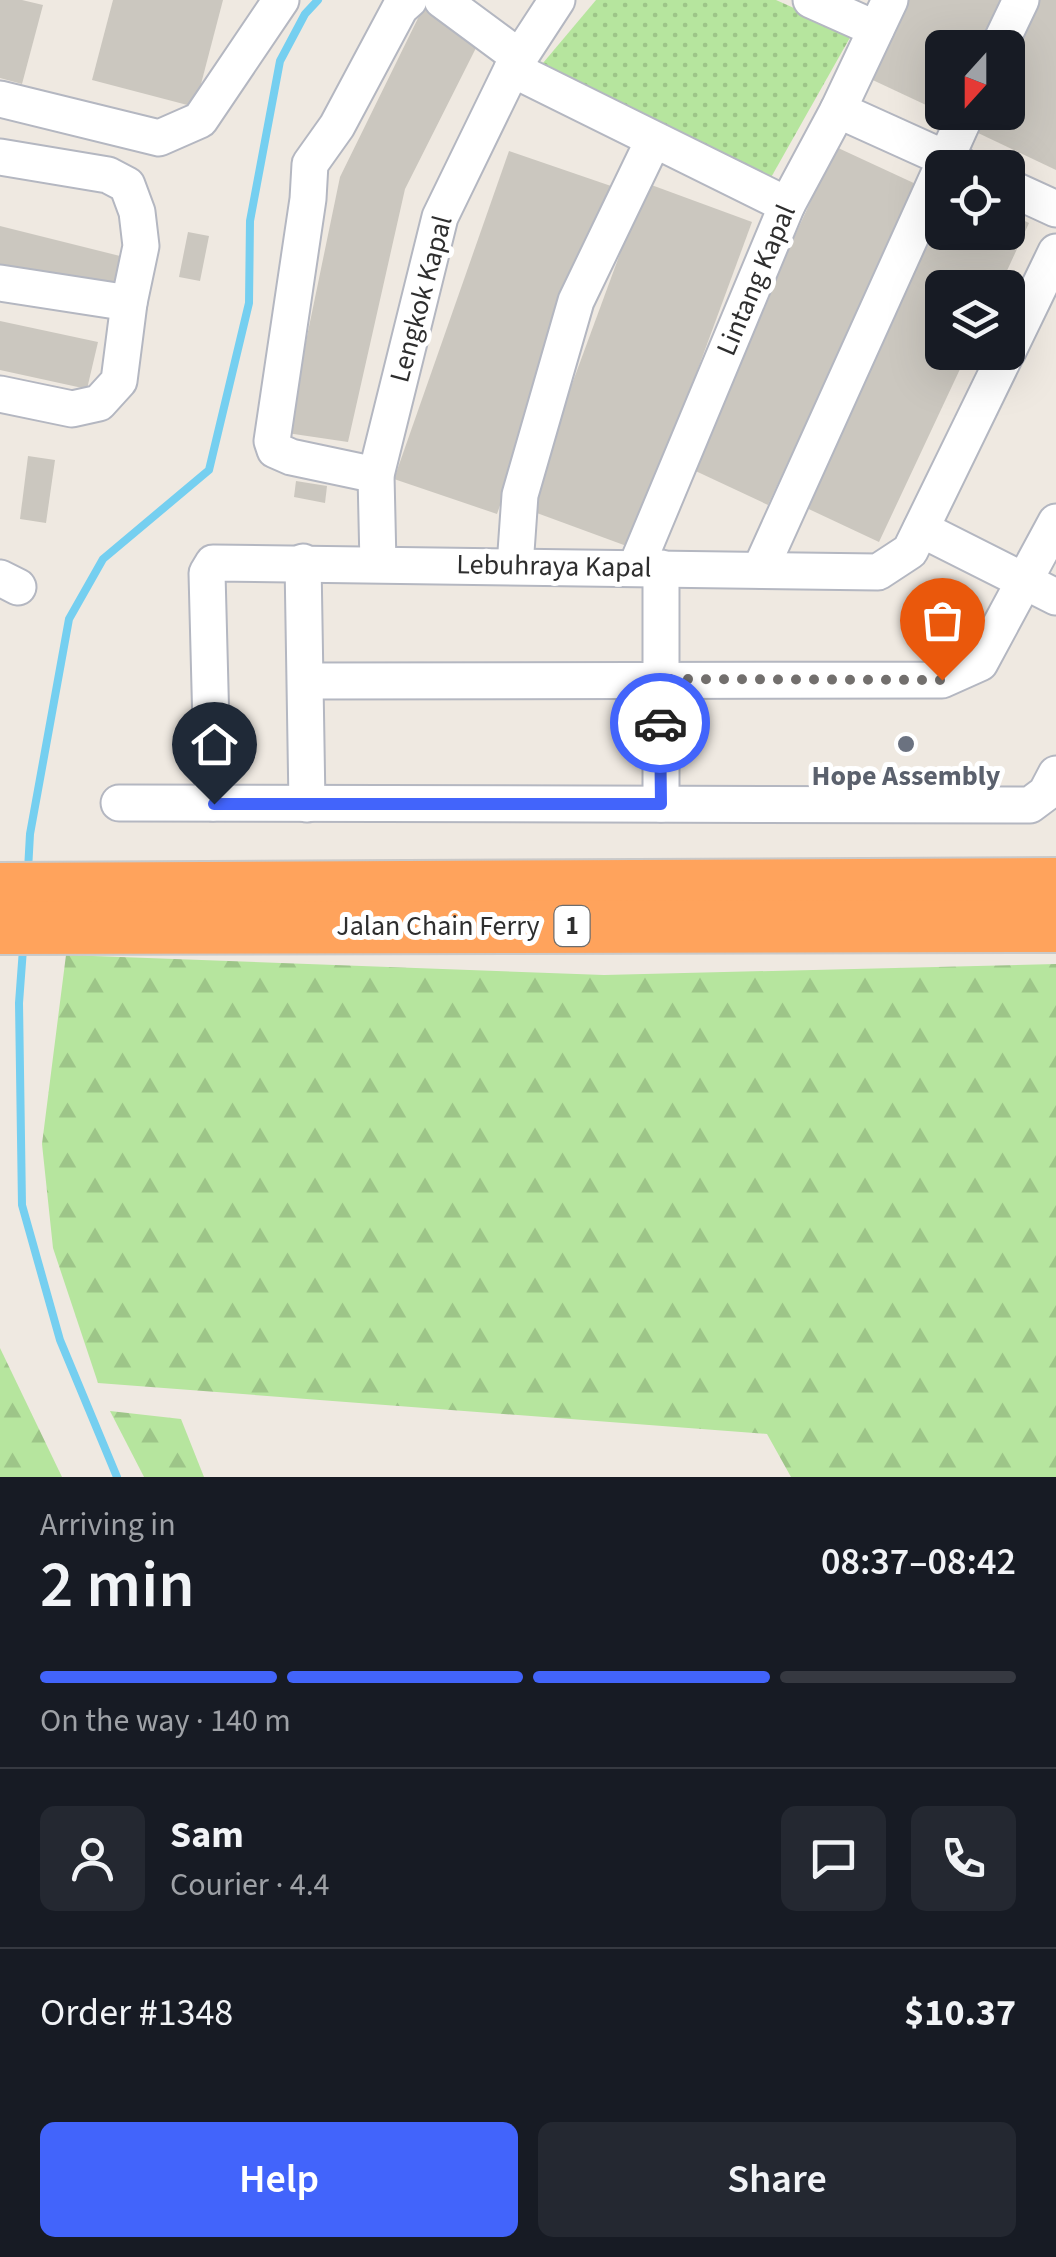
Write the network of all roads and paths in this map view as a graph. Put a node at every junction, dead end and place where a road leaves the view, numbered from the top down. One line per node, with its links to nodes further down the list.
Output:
1 (281, 0): 10 (street)
2 (409, 0): 25 (street)
3 (442, 0): 9 (street)
4 (556, 0): 9 (street, Lengkok Kapal)
5 (811, 0): 7 (street)
6 (1021, 0): 8 (street)
7 (883, 15): 11 (street, Lintang Kapal)
8 (1007, 30)
9 (515, 63): 12 (street); 25 (street, Lengkok Kapal)
10 (0, 100)
11 (838, 110): 13 (street); 16 (street, Lintang Kapal)
12 (653, 142): 16 (street); 30 (street)
13 (926, 150)
14 (0, 158): 21 (street)
15 (1025, 195): 17 (street)
16 (786, 205): 31 (street, Lintang Kapal)
17 (1056, 209)
18 (925, 226): 32 (street)
19 (1056, 252): 22 (street, Lebuhraya Kapal)
20 (0, 283): 21 (street)
21 (129, 304): 24 (street)
22 (1025, 315)
23 (998, 370): 27 (street, Lebuhraya Kapal)
24 (0, 394)
25 (376, 476): 29 (street, Lengkok Kapal)
26 (1056, 522): 33 (street)
27 (921, 529): 32 (street, Lebuhraya Kapal); 33 (street)
28 (303, 562): 29 (street, Lebuhraya Kapal); 35 (street); 38 (street, Lebuhraya Kapal)
29 (378, 564): 30 (street, Lebuhraya Kapal)
30 (515, 566): 31 (street, Lebuhraya Kapal)
31 (649, 568): 32 (street, Lebuhraya Kapal); 34 (street)
32 (760, 570)
33 (1042, 588): 34 (street)
34 (660, 679): 35 (street); 40 (street)
35 (307, 681): 39 (street)
36 (1056, 774): 40 (street)
37 (119, 803): 38 (street)
38 (214, 804): 39 (street)
39 (308, 804): 40 (street)
40 (661, 804)
41 (0, 889): 43 (highway, Jalan Chain Ferry / 1)
42 (1051, 896): 43 (highway, Jalan Chain Ferry / 1)
43 (101, 908): 44 (highway, Jalan Chain Ferry / 1)
44 (0, 928)

